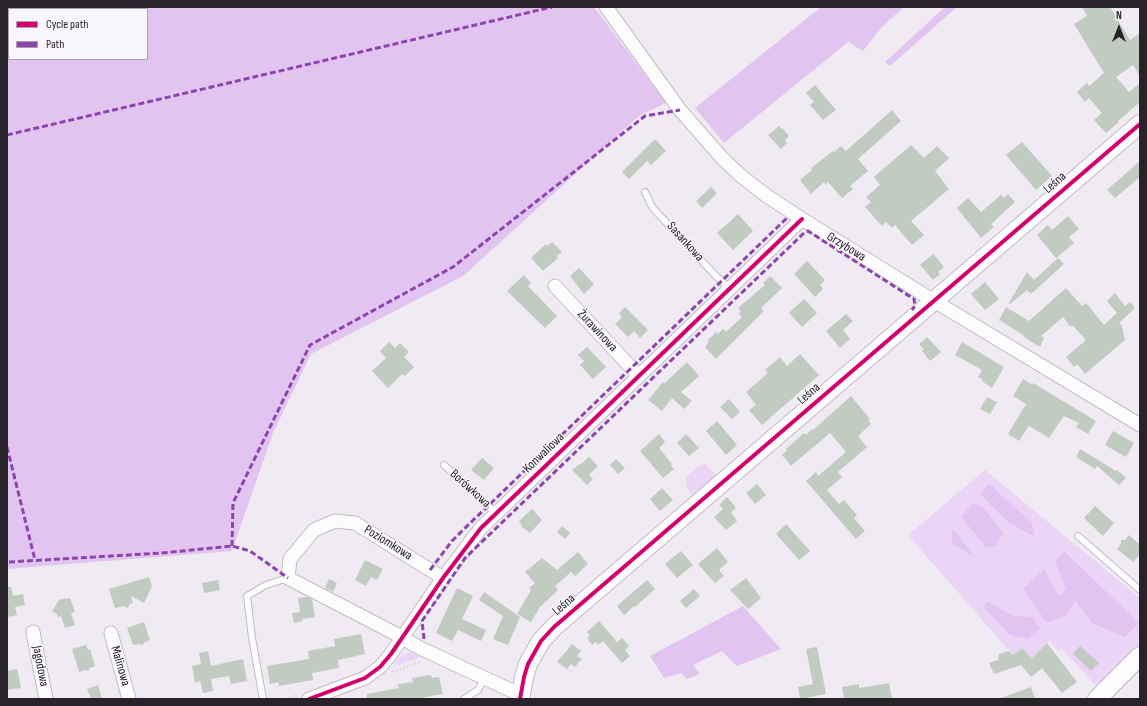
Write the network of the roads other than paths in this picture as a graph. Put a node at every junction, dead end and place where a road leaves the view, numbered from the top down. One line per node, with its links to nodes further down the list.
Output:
1 (606, 7): 4 (street, Grzybowa)
2 (1140, 124): 7 (street, Leśna)
3 (646, 192): 6 (lane, Sasankowa)
4 (802, 219): 6 (street, Konwaliowa); 7 (street, Grzybowa)
5 (555, 286): 8 (street, Żurawinowa)
6 (730, 289): 8 (street, Konwaliowa)
7 (934, 301): 9 (street, Grzybowa); 22 (street, Leśna)
8 (639, 376): 11 (street, Konwaliowa)
9 (1140, 425)
10 (444, 465): 11 (lane, Borówkowa)
11 (496, 513): 14 (street, Konwaliowa)
12 (1078, 536): 15 (lane)
13 (288, 578): 14 (street, Poziomkowa); 18 (street); 25 (lane)
14 (443, 578): 18 (street, Konwaliowa)
15 (1140, 590)
16 (33, 632): 23 (street, Jagodowa)
17 (111, 633): 24 (street, Malinowa)
18 (403, 637): 20 (street); 21 (street, Konwaliowa)
19 (1140, 656): 27 (street)
20 (484, 678): 22 (street); 26 (lane)
21 (306, 696)
22 (521, 697)
23 (46, 699)
24 (129, 699)
25 (263, 699)
26 (464, 699)
27 (1097, 699)

